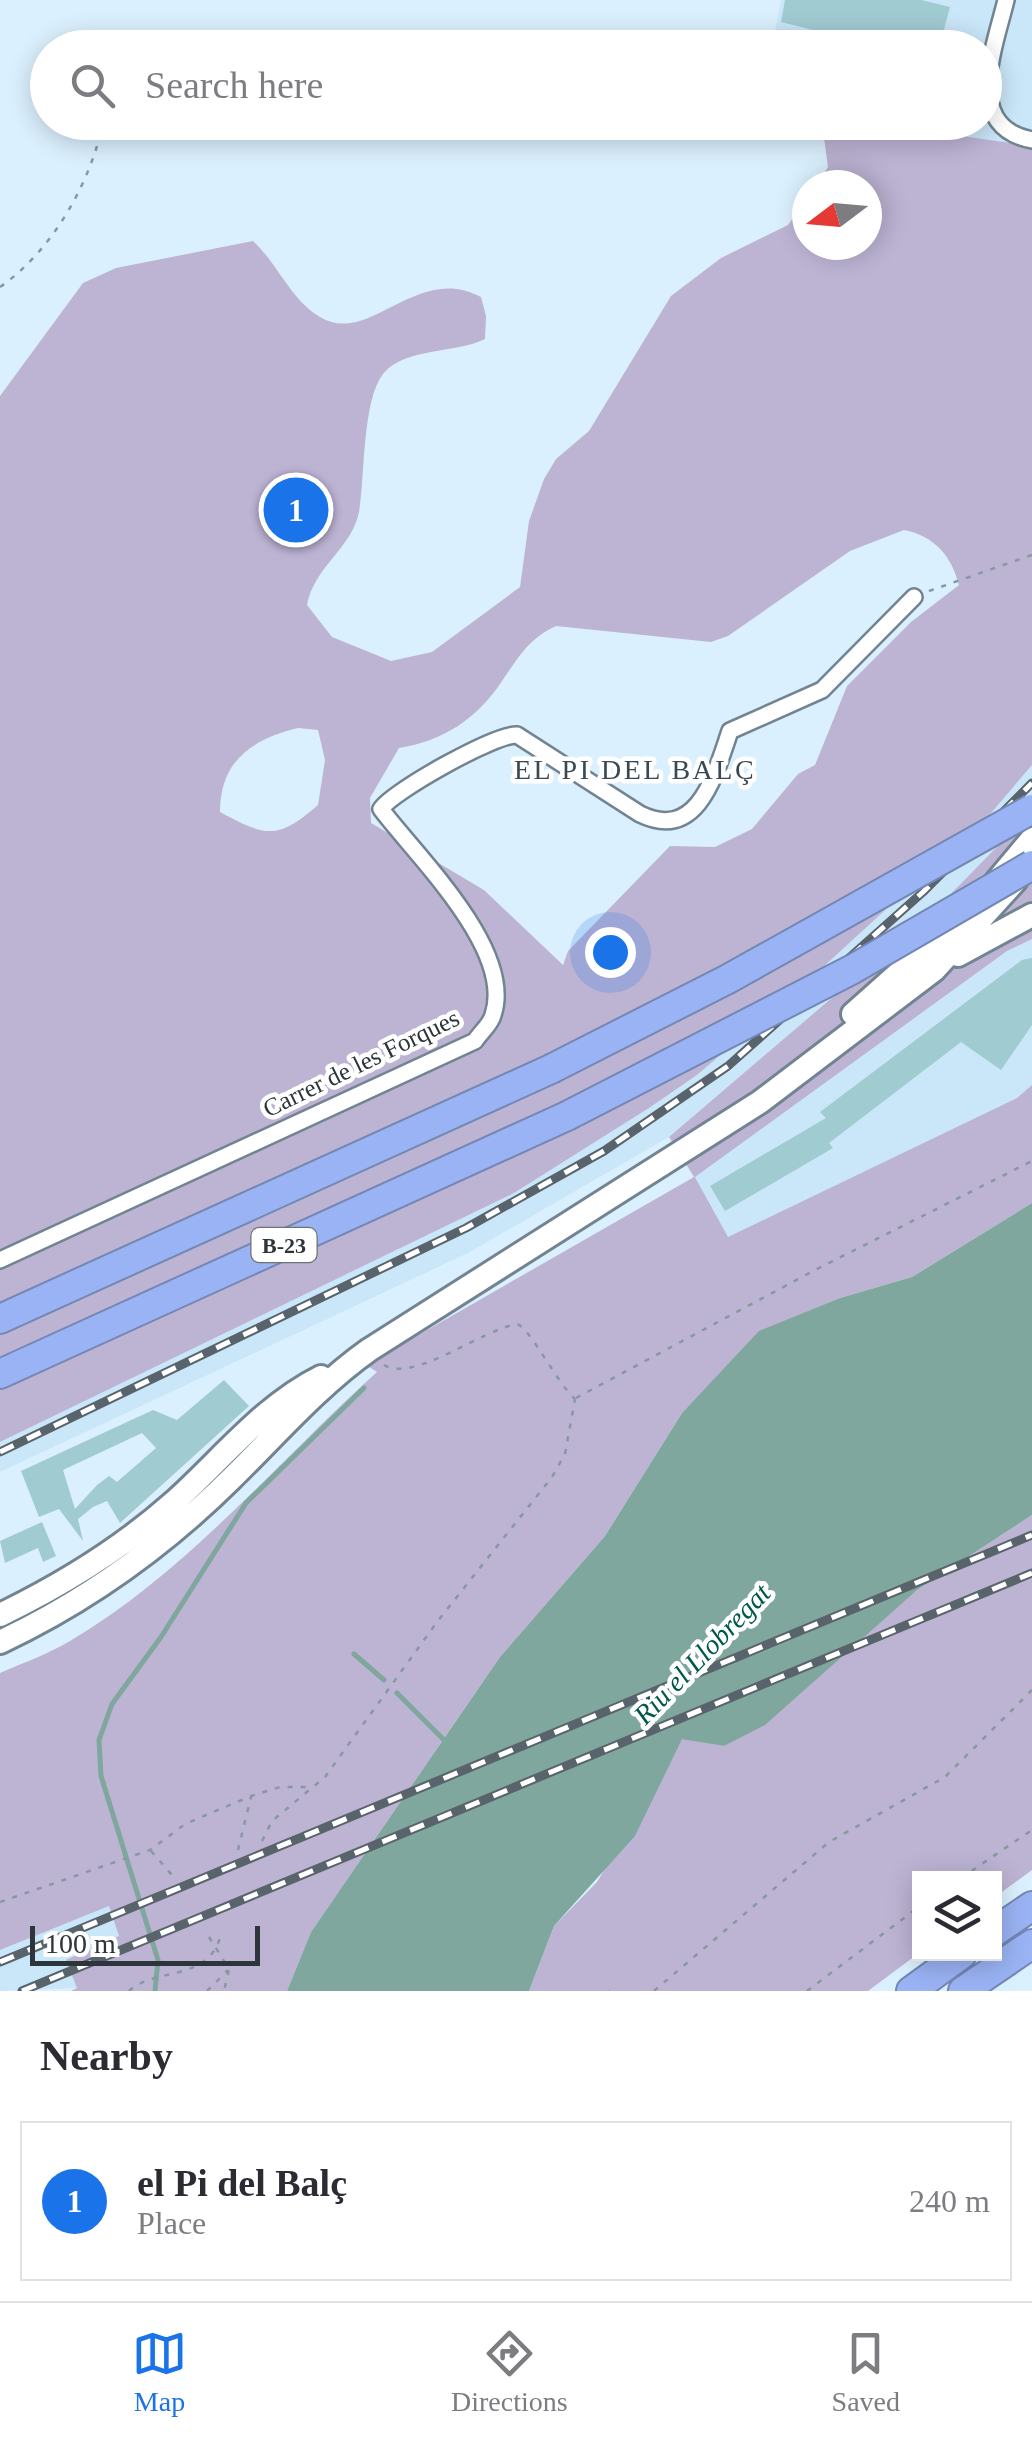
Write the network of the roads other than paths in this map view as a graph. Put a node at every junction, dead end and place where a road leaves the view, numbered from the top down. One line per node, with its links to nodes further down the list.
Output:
1 (1006, 0): 2 (street)
2 (1000, 30)
3 (1002, 126): 4 (street)
4 (1032, 140)
5 (914, 598): 12 (street, Carrer de les Forques)
6 (1032, 809): 13 (highway, B-23, bridge)
7 (1032, 839): 11 (main road)
8 (1032, 864): 10 (main road); 15 (highway, B-23, bridge)
9 (1032, 915): 10 (main road)
10 (934, 970): 11 (main road)
11 (720, 1126): 14 (main road)
12 (0, 1260)
13 (0, 1319)
14 (361, 1355): 16 (main road); 17 (main road)
15 (0, 1374)
16 (0, 1615)
17 (0, 1642)
18 (1032, 1906): 19 (highway)
19 (1002, 1927)
20 (1032, 1944): 23 (highway)
21 (952, 1961): 22 (highway)
22 (910, 1991)
23 (963, 1991)

